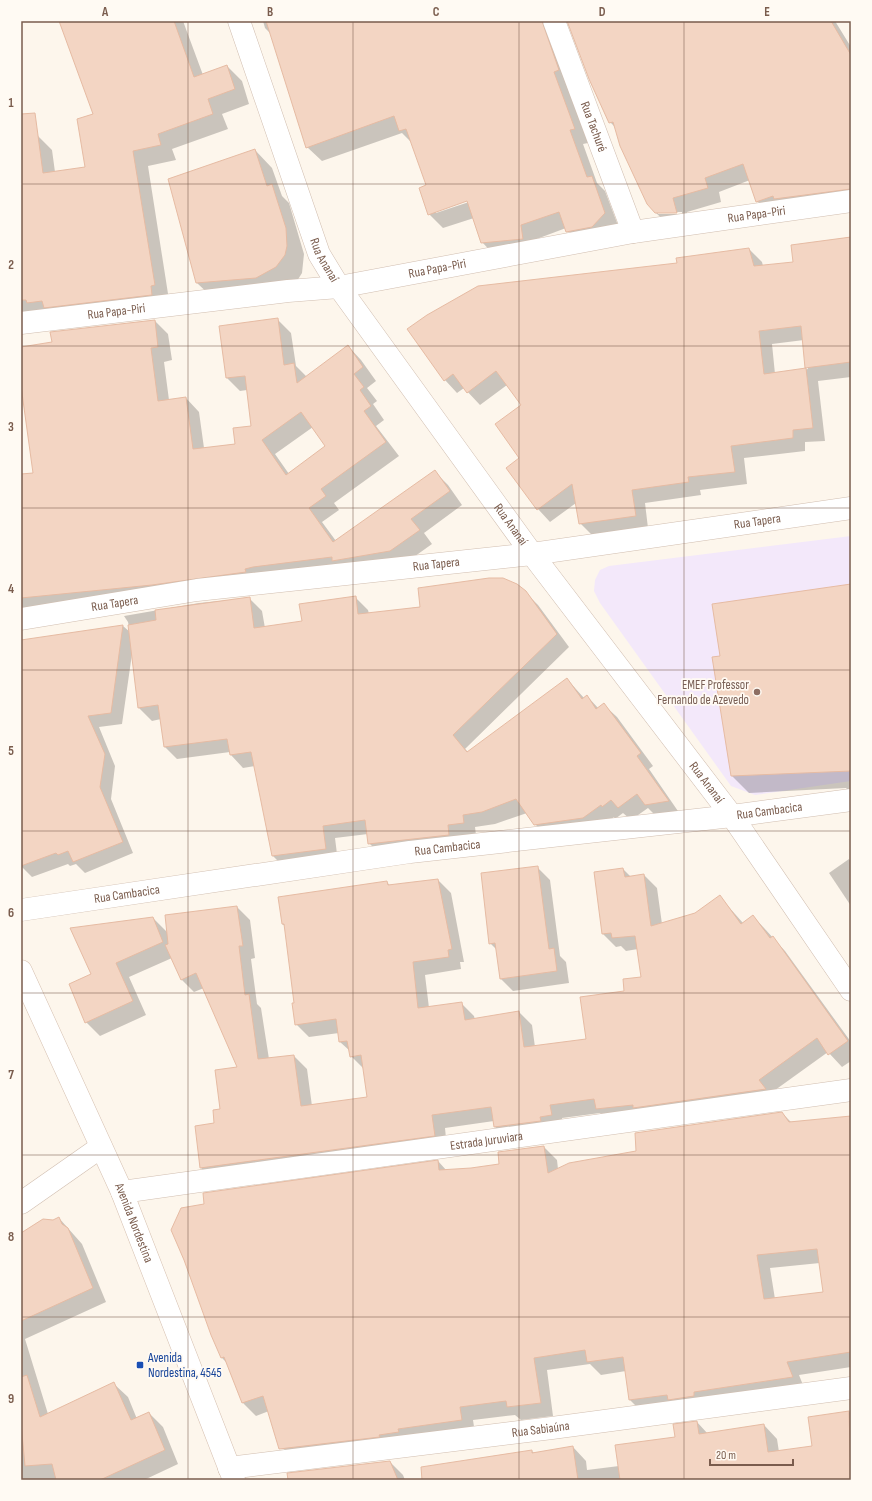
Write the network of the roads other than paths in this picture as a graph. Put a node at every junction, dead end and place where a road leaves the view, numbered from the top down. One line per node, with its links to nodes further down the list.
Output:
1 (239, 21): 5 (street, Rua Ananaí)
2 (554, 21): 4 (street, Rua Tachuré)
3 (851, 201): 4 (street, Rua Papa-Piri)
4 (633, 232): 5 (street, Rua Papa-Piri)
5 (339, 287): 6 (street, Rua Papa-Piri); 8 (street, Rua Ananaí)
6 (21, 323)
7 (851, 508): 8 (street, Rua Tapera)
8 (532, 554): 9 (street, Rua Tapera); 11 (street, Rua Ananaí)
9 (21, 619)
10 (851, 800): 11 (street, Rua Cambacica)
11 (732, 816): 12 (street, Rua Cambacica); 14 (street, Rua Ananaí)
12 (21, 910)
13 (21, 971): 16 (street, Avenida Nordestina)
14 (851, 990)
15 (851, 1090): 17 (street, Estrada Juruviara)
16 (101, 1147): 17 (street, Avenida Nordestina); 18 (street)
17 (122, 1192): 20 (street, Avenida Nordestina)
18 (21, 1203)
19 (851, 1388): 20 (street, Rua Sabiaúna)
20 (231, 1474)

